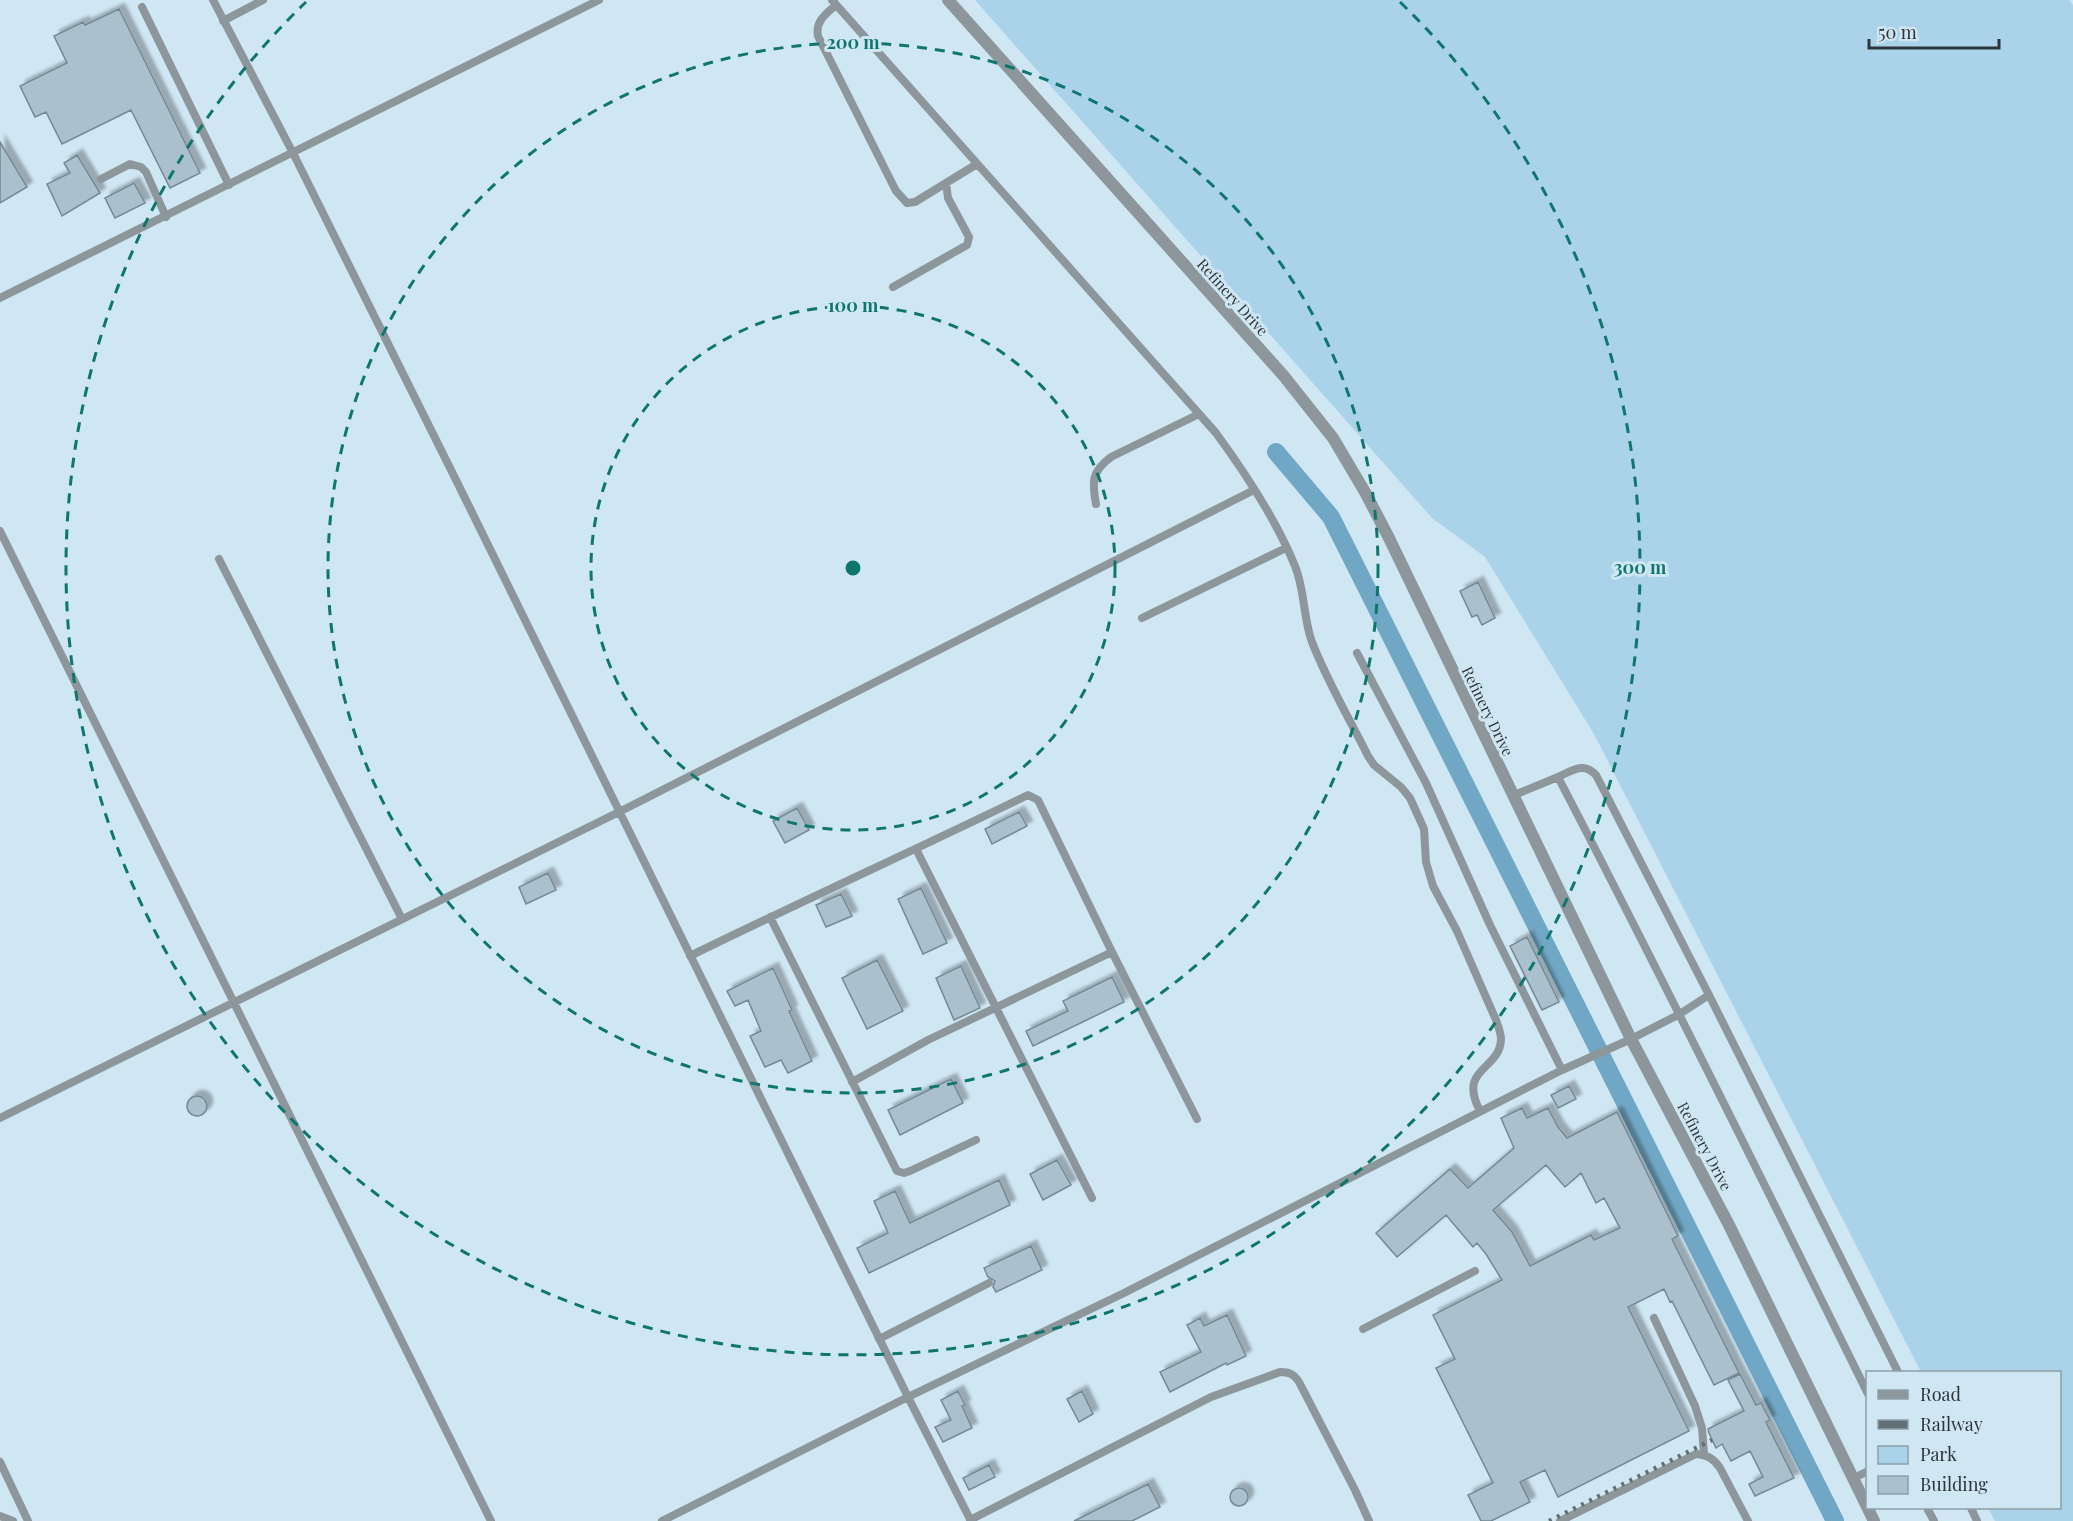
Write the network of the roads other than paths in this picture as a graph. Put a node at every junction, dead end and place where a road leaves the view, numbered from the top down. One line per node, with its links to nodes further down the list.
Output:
1 (213, 0): 7 (lane)
2 (263, 0): 7 (lane)
3 (599, 0): 8 (lane)
4 (948, 0): 25 (street, Refinery Drive)
5 (834, 2): 9 (lane); 11 (lane)
6 (142, 7): 12 (lane)
7 (223, 21): 8 (lane)
8 (293, 153): 12 (lane); 26 (lane)
9 (977, 164): 11 (lane); 16 (lane)
10 (101, 179): 13 (lane)
11 (946, 183): 14 (lane)
12 (229, 185): 13 (lane)
13 (166, 217): 15 (lane)
14 (893, 287)
15 (0, 298)
16 (1199, 414): 17 (lane); 18 (lane)
17 (1254, 490): 20 (lane); 26 (lane)
18 (1096, 504)
19 (0, 531): 33 (lane)
20 (1286, 548): 22 (lane); 39 (lane)
21 (219, 559): 29 (lane)
22 (1142, 618)
23 (1358, 653): 37 (lane)
24 (1558, 777): 25 (lane); 32 (lane); 35 (lane)
25 (1512, 796): 36 (street, Refinery Drive)
26 (619, 812): 29 (lane); 31 (lane)
27 (916, 849): 28 (lane); 30 (lane); 34 (lane)
28 (770, 916): 31 (lane); 38 (lane)
29 (402, 919): 33 (lane)
30 (1112, 951): 34 (lane); 41 (lane)
31 (690, 957): 48 (lane)
32 (1709, 995): 35 (lane); 49 (lane)
33 (234, 1004): 40 (lane); 60 (lane)
34 (996, 1007): 38 (lane); 43 (lane)
35 (1678, 1015): 36 (lane); 50 (lane)
36 (1631, 1039): 37 (lane); 55 (street, Refinery Drive)
37 (1562, 1070): 39 (lane)
38 (852, 1082): 42 (lane)
39 (1480, 1111): 51 (lane)
40 (0, 1118)
41 (1197, 1119)
42 (976, 1140)
43 (1092, 1198)
44 (1475, 1271): 47 (lane)
45 (988, 1283): 48 (lane)
46 (1654, 1318): 52 (lane)
47 (1363, 1329)
48 (879, 1339): 51 (lane)
49 (1897, 1371)
50 (1866, 1390)
51 (908, 1397): 61 (lane); 62 (lane)
52 (1704, 1454): 64 (lane); 65 (lane)
53 (0, 1462): 59 (lane)
54 (1866, 1472): 55 (lane)
55 (1852, 1479): 56 (street, Refinery Drive)
56 (1866, 1506)
57 (0, 1516): 58 (lane)
58 (13, 1521)
59 (28, 1521)
60 (490, 1521)
61 (662, 1521)
62 (970, 1521): 63 (lane)
63 (1369, 1521)
64 (1560, 1521)
65 (1748, 1521)

